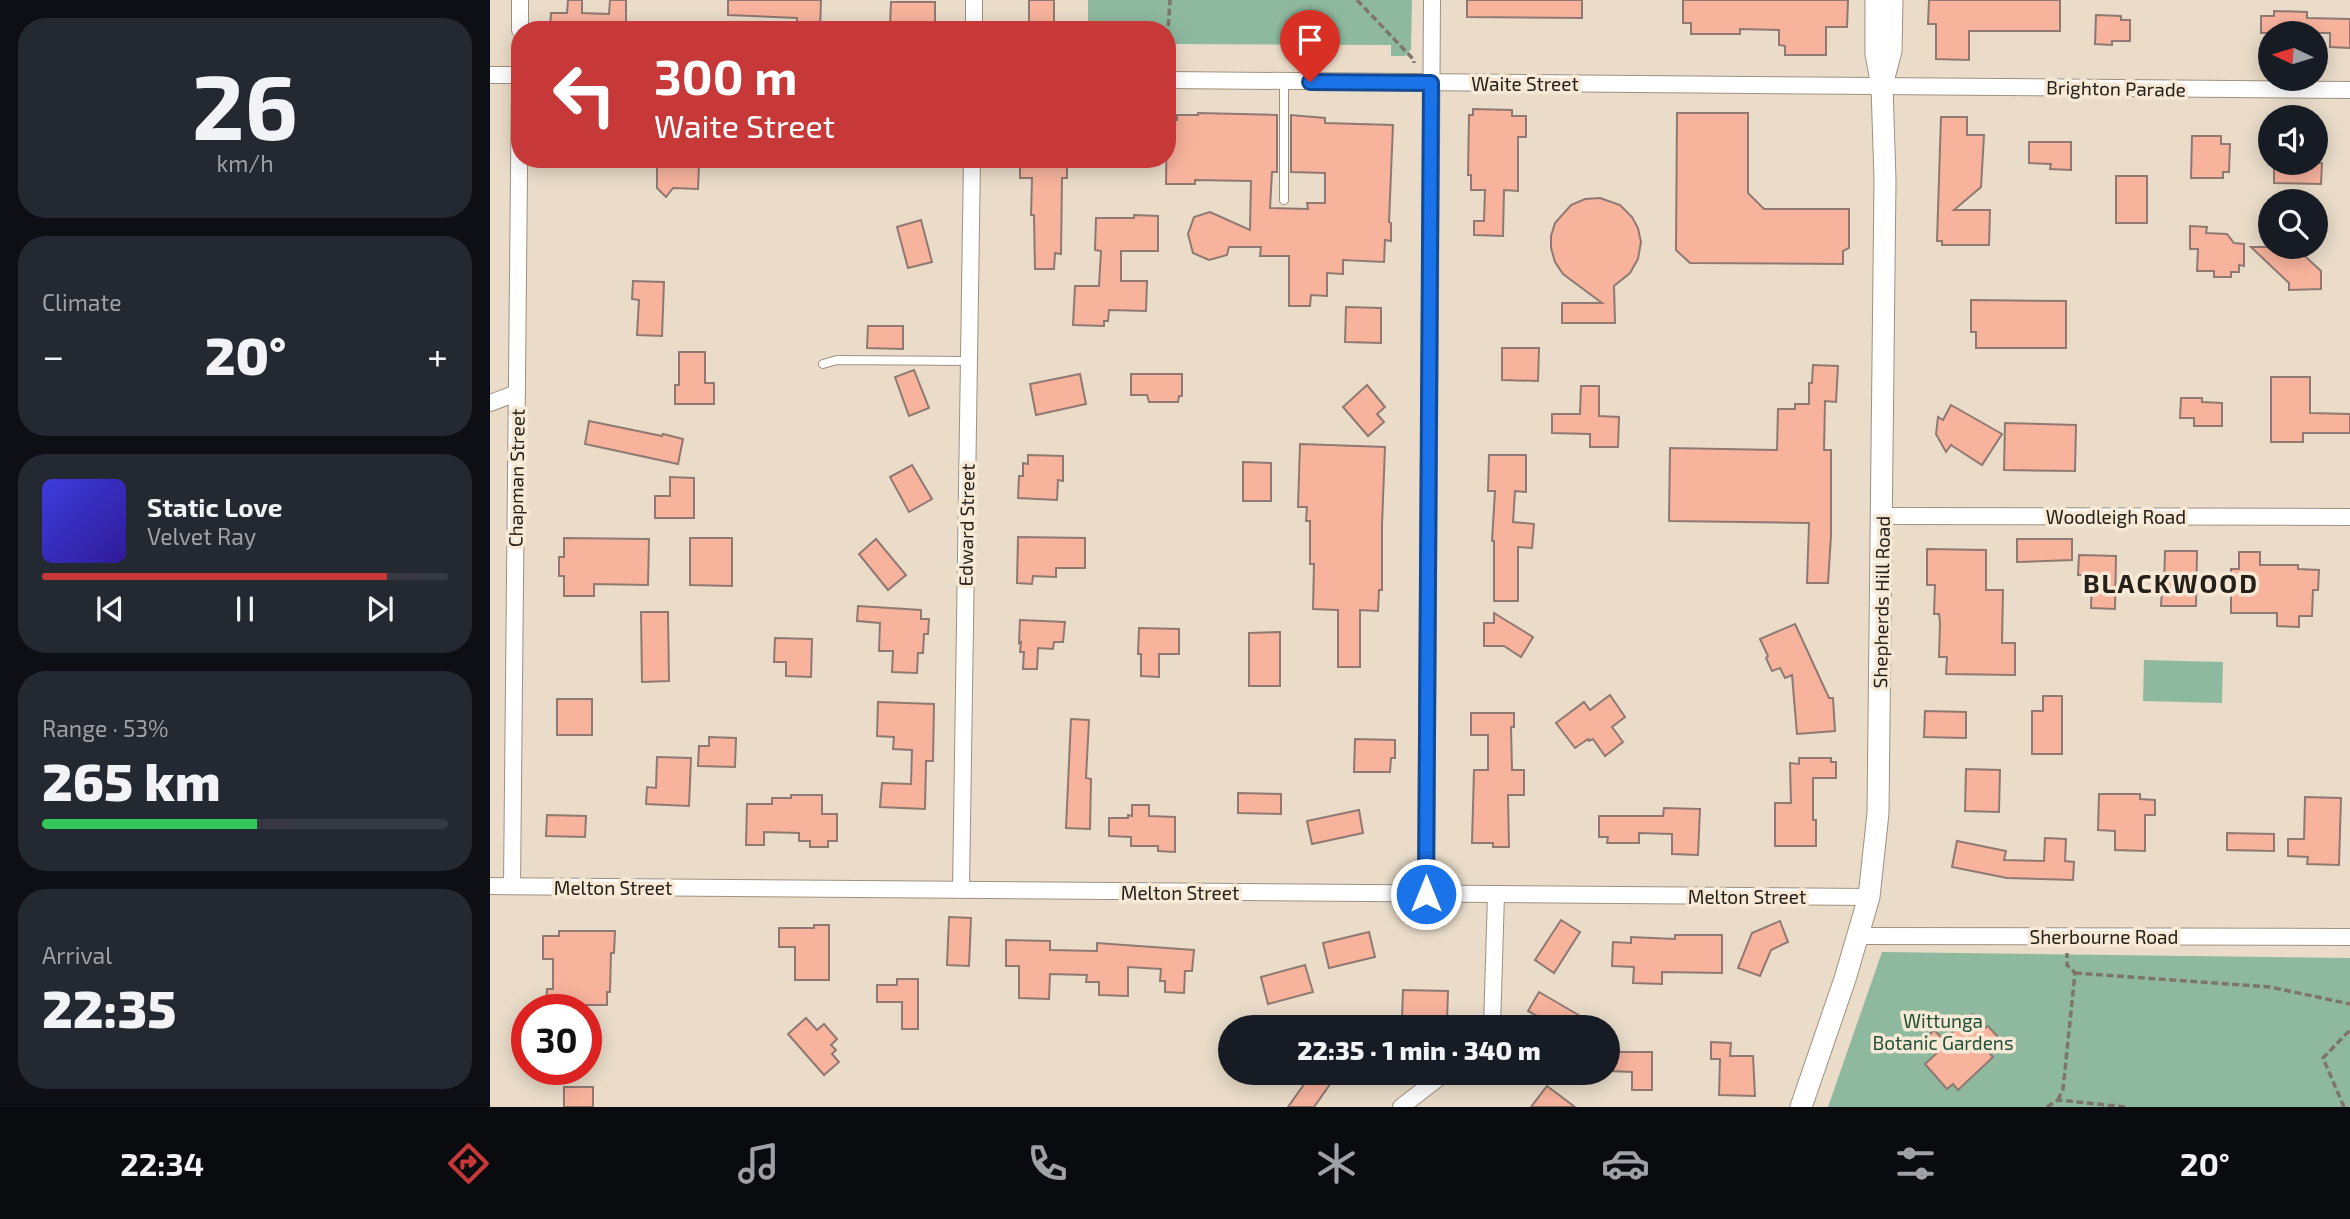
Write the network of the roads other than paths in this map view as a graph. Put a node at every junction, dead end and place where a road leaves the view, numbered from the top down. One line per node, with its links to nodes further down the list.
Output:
1 (520, 0): 6 (street)
2 (974, 0): 7 (street)
3 (1432, 0): 12 (street)
4 (1876, 0): 13 (main road, Shepherds Hill Road)
5 (1892, 0): 13 (main road, Shepherds Hill Road)
6 (520, 21)
7 (974, 21)
8 (511, 74): 9 (street)
9 (490, 75)
10 (1176, 80): 11 (street, Waite Street)
11 (1283, 81): 12 (street, Waite Street); 17 (lane)
12 (1431, 83): 13 (street, Waite Street); 27 (street)
13 (1882, 86): 14 (street, Brighton Parade); 22 (main road, Shepherds Hill Road)
14 (2350, 90)
15 (519, 168): 20 (street, Chapman Street)
16 (972, 168): 18 (street, Edward Street)
17 (1284, 200)
18 (969, 361): 19 (lane); 26 (street, Edward Street)
19 (823, 365)
20 (517, 393): 21 (street); 25 (street, Chapman Street)
21 (490, 403)
22 (1883, 516): 23 (street, Woodleigh Road); 29 (main road, Shepherds Hill Road)
23 (2350, 517)
24 (490, 886): 25 (street, Melton Street)
25 (512, 886): 26 (street, Melton Street)
26 (961, 890): 27 (street, Melton Street)
27 (1426, 894): 28 (street, Melton Street)
28 (1496, 894): 29 (street, Melton Street); 32 (street)
29 (1869, 897): 30 (main road, Shepherds Hill Road)
30 (1858, 936): 31 (street, Sherbourne Road); 35 (main road, Shepherds Hill Road)
31 (2350, 937)
32 (1492, 1015)
33 (1429, 1085): 34 (street)
34 (1401, 1107)
35 (1801, 1107)

